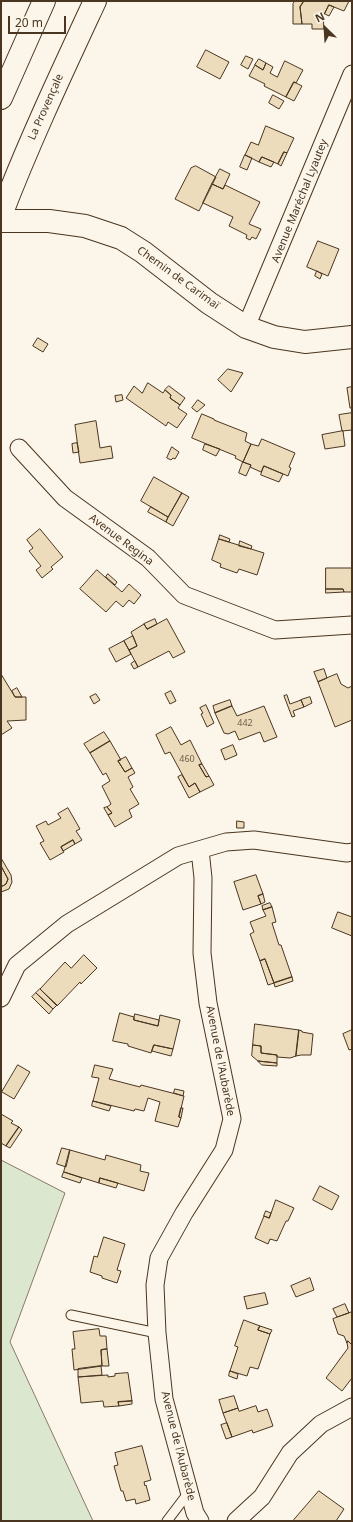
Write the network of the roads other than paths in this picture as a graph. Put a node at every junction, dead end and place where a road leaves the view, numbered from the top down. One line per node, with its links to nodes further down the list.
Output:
1 (44, 1): 4 (main road)
2 (95, 1): 5 (main road, La Provençale)
3 (352, 74): 7 (street, Avenue Maréchal Lyautey)
4 (1, 98)
5 (1, 215)
6 (1, 221): 7 (main road, Chemin de Carimaï)
7 (246, 327): 8 (main road, Chemin de Carimaï)
8 (352, 337)
9 (19, 448): 10 (street, Avenue Regina)
10 (352, 625)
11 (200, 850): 12 (street); 13 (street); 15 (street, Avenue de l'Aubarède)
12 (352, 852)
13 (1, 998)
14 (71, 1316): 15 (lane)
15 (157, 1333): 17 (street, Avenue de l'Aubarède)
16 (352, 1407): 20 (street)
17 (190, 1491): 18 (lane); 19 (street, Avenue de l'Aubarède)
18 (167, 1521)
19 (200, 1521)
20 (236, 1521)

